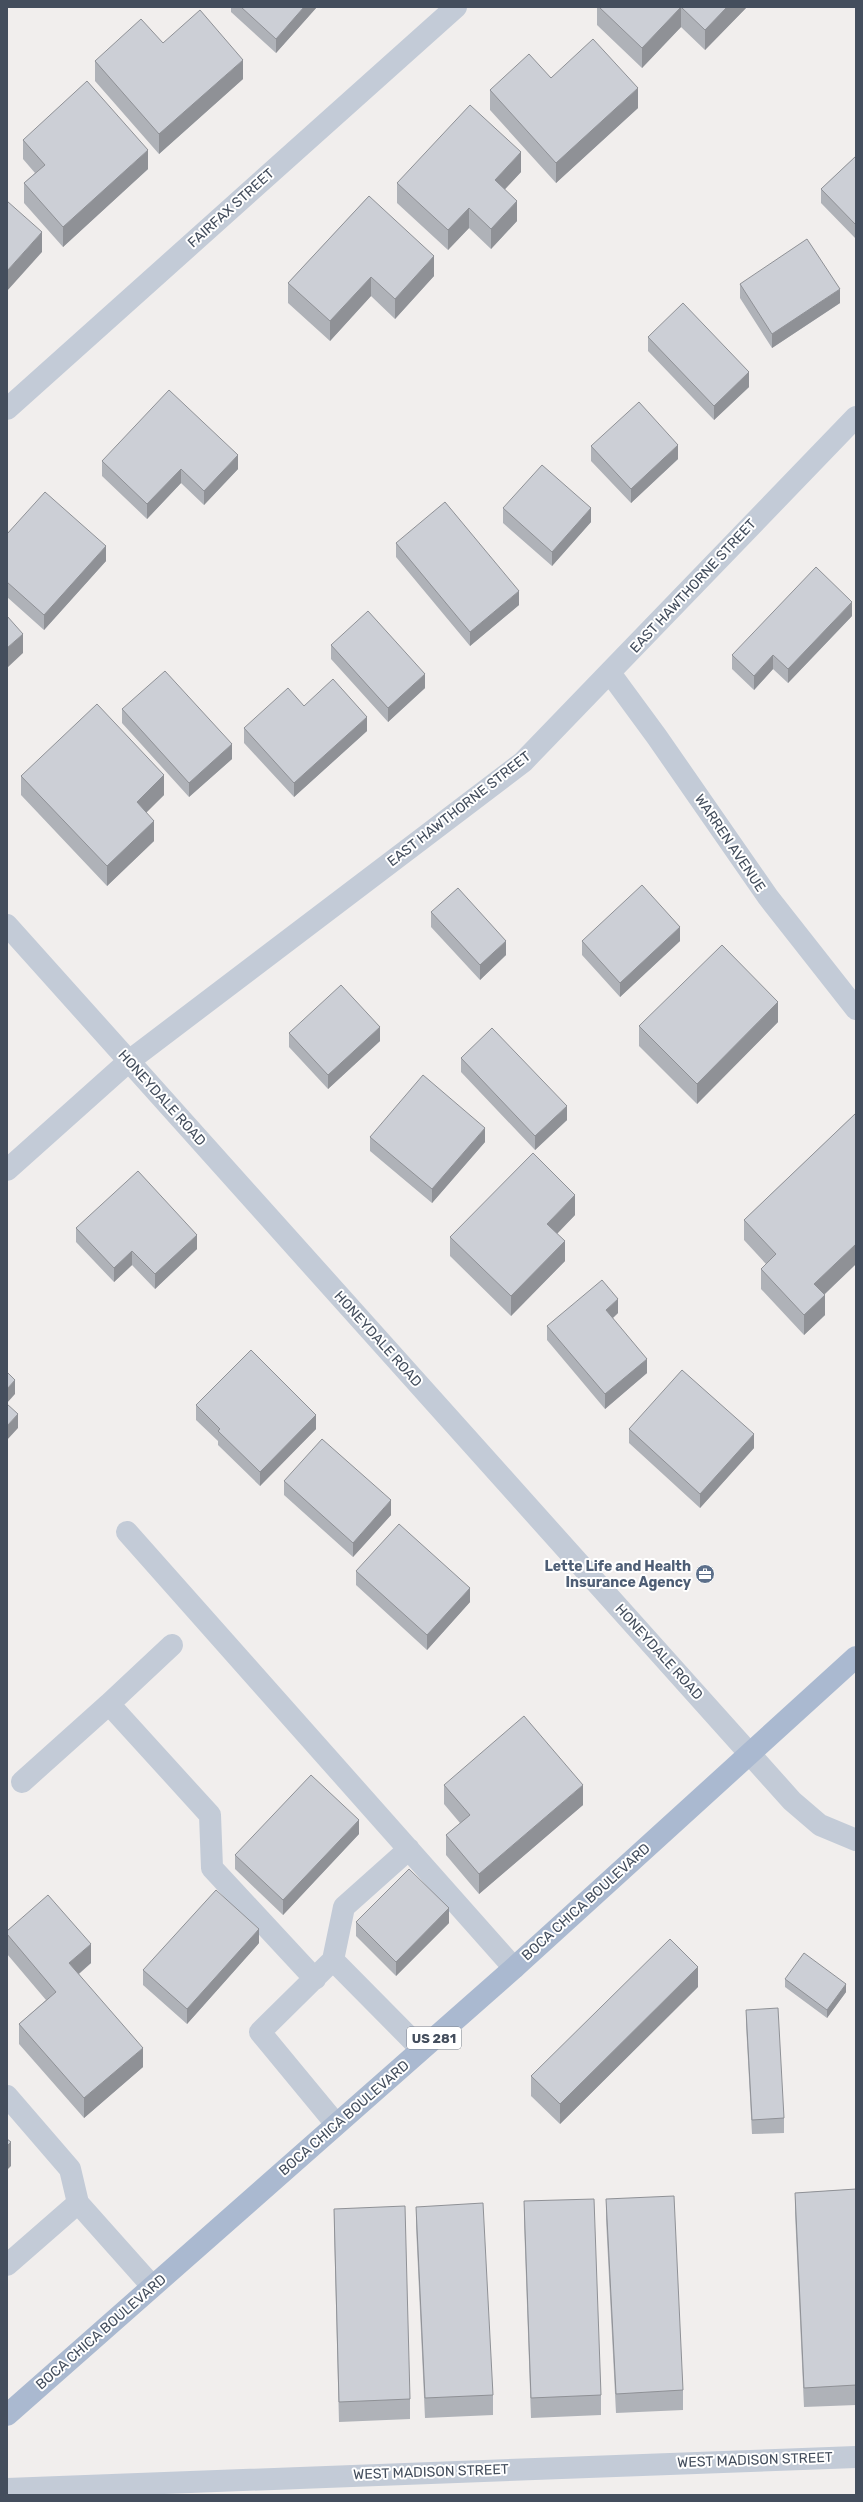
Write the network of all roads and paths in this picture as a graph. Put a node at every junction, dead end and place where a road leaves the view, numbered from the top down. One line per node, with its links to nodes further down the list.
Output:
1 (456, 7): 2 (street, FAIRFAX STREET)
2 (7, 409)
3 (856, 416): 4 (street, EAST HAWTHORNE STREET)
4 (610, 673): 6 (street, WARREN AVENUE); 7 (street, EAST HAWTHORNE STREET)
5 (7, 925): 7 (street, HONEYDALE ROAD)
6 (856, 1010)
7 (129, 1061): 8 (street, EAST HAWTHORNE STREET); 13 (street, HONEYDALE ROAD)
8 (7, 1170)
9 (127, 1532): 16 (street)
10 (172, 1645): 12 (street)
11 (856, 1657): 13 (main road, BOCA CHICA BOULEVARD / US 281)
12 (109, 1704): 14 (street); 19 (street)
13 (750, 1753): 15 (street, HONEYDALE ROAD); 18 (main road, BOCA CHICA BOULEVARD / US 281)
14 (22, 1782)
15 (856, 1840)
16 (409, 1849): 17 (street); 18 (street)
17 (334, 1960): 19 (street); 20 (street)
18 (514, 1968): 20 (main road, BOCA CHICA BOULEVARD / US 281)
19 (315, 1979): 22 (street)
20 (421, 2049): 22 (main road, BOCA CHICA BOULEVARD / US 281)
21 (7, 2096): 23 (street)
22 (336, 2124): 25 (main road, BOCA CHICA BOULEVARD / US 281)
23 (78, 2203): 24 (street); 25 (street)
24 (7, 2266)
25 (152, 2286): 26 (main road, BOCA CHICA BOULEVARD / US 281)
26 (7, 2415)
27 (856, 2456): 28 (street, WEST MADISON STREET)
28 (7, 2489)

